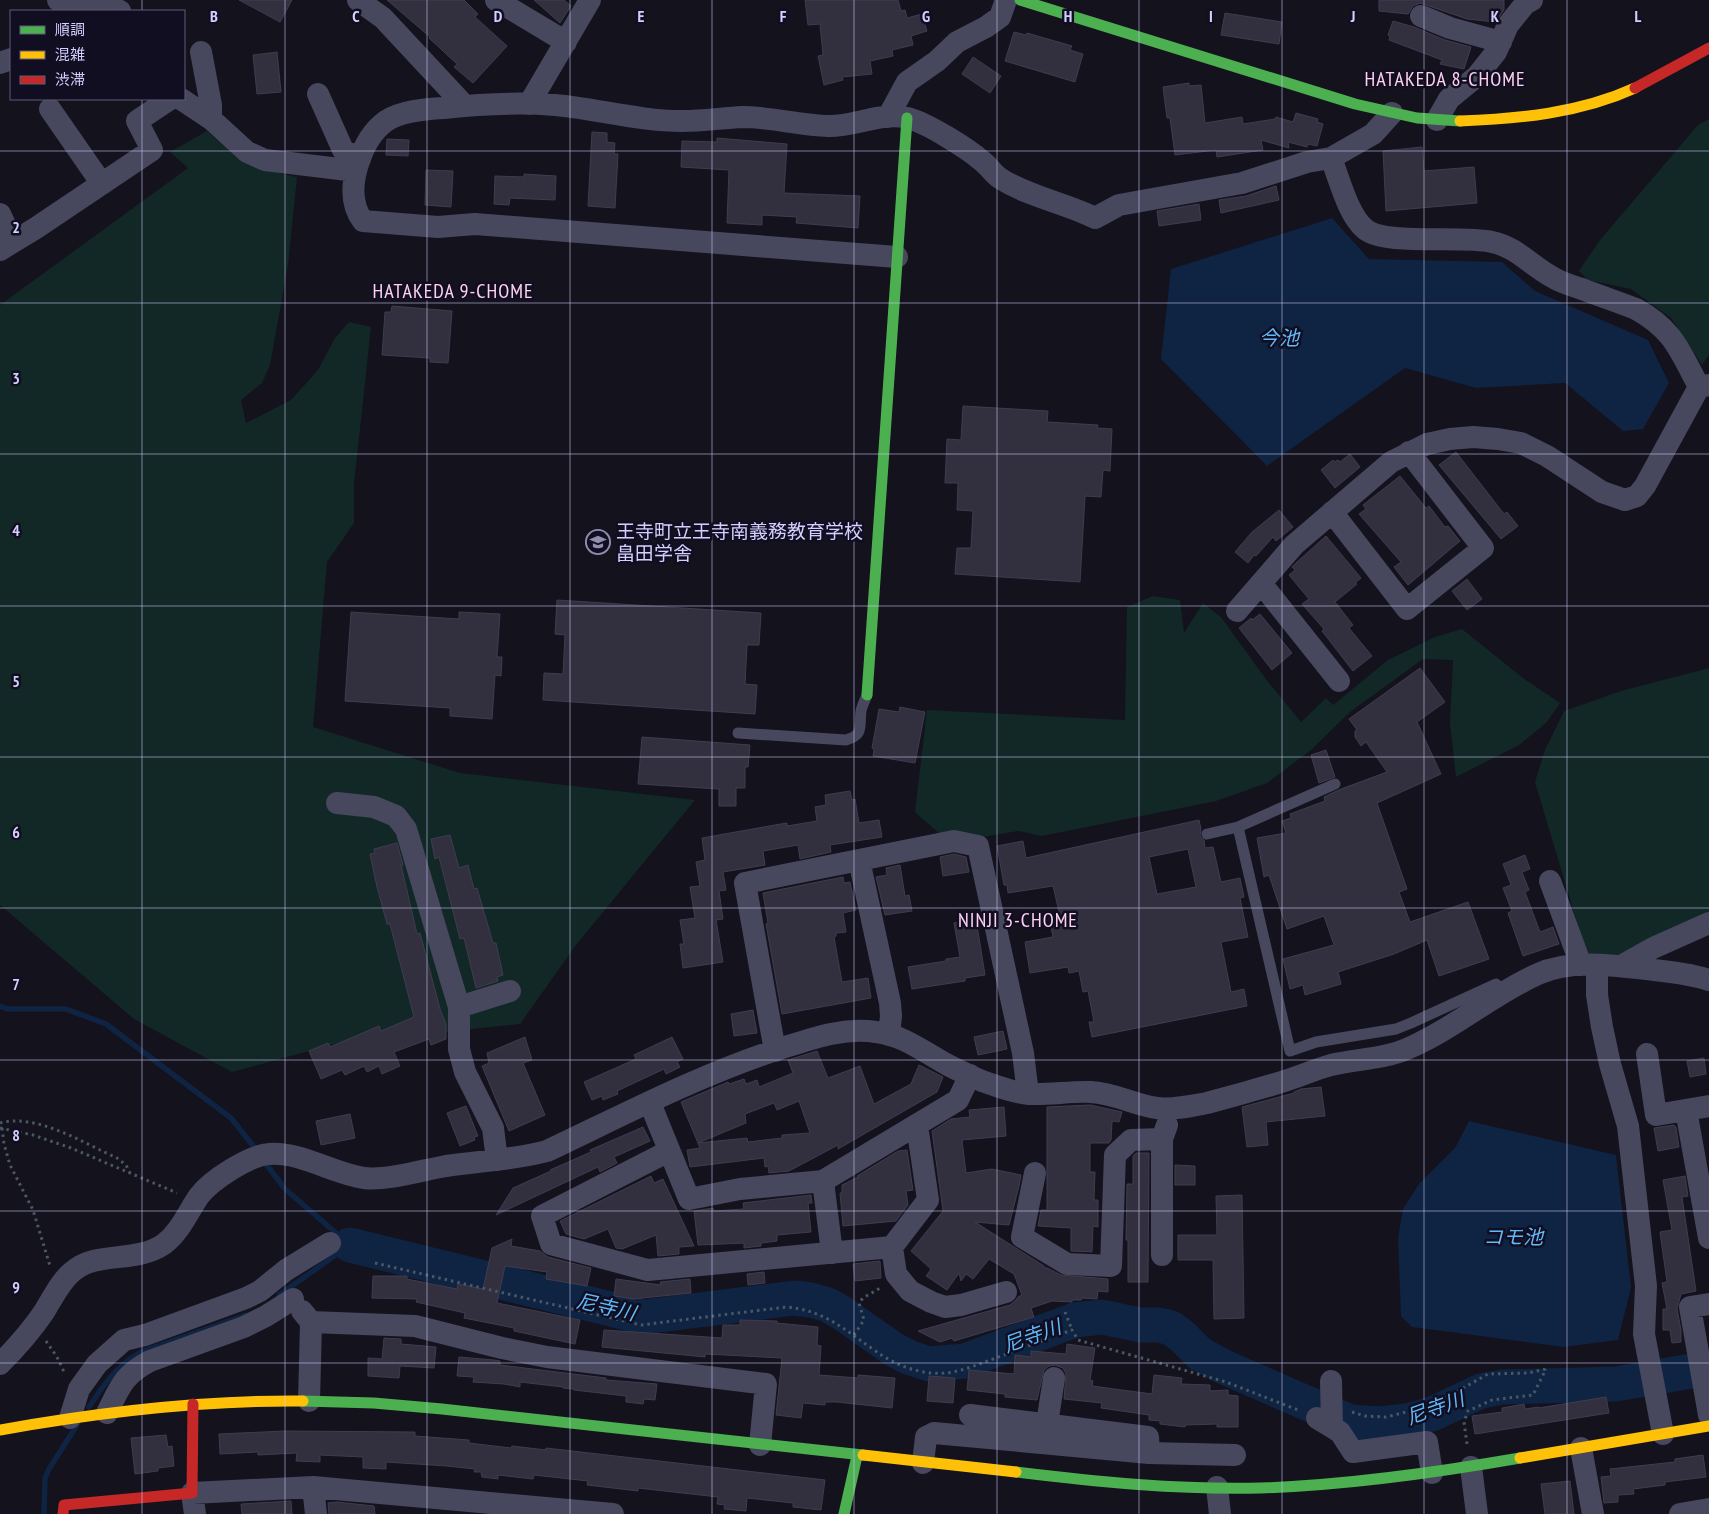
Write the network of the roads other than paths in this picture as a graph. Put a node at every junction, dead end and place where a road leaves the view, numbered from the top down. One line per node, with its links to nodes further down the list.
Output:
1 (59, 0): 8 (street)
2 (358, 0): 18 (street)
3 (496, 0): 10 (street)
4 (590, 0): 10 (street)
5 (1006, 0): 21 (street)
6 (1020, 0): 20 (street)
7 (1532, 0): 11 (street)
8 (118, 10)
9 (1421, 16): 11 (street)
10 (566, 42): 17 (street)
11 (1501, 42): 23 (street)
12 (1709, 48): 23 (street)
13 (201, 52): 22 (street)
14 (318, 94): 25 (street)
15 (168, 100): 26 (street)
16 (182, 100): 22 (street)
17 (529, 104): 18 (street); 21 (street)
18 (464, 106): 25 (street)
19 (50, 108): 26 (street)
20 (1392, 113): 23 (street); 24 (street)
21 (898, 117): 24 (street); 29 (street)
22 (211, 119): 25 (street)
23 (1436, 120)
24 (1331, 158): 30 (street)
25 (358, 165): 29 (street)
26 (102, 184): 28 (street)
27 (0, 214): 28 (street)
28 (7, 246)
29 (897, 257): 36 (street)
30 (1704, 386): 31 (street)
31 (1409, 452): 32 (street); 32 (street)
32 (1332, 512): 33 (street)
33 (1261, 583): 34 (street); 35 (street)
34 (1237, 611)
35 (1339, 681)
36 (866, 695): 37 (lane)
37 (738, 732)
38 (1335, 784): 40 (lane)
39 (337, 802): 50 (street)
40 (1238, 827): 41 (lane); 49 (lane)
41 (1207, 834)
42 (859, 860): 51 (street); 52 (street); 55 (street)
43 (1550, 881): 45 (street)
44 (1709, 923): 46 (street)
45 (1589, 965): 46 (street); 49 (street); 89 (street)
46 (1621, 966): 47 (street)
47 (1709, 980)
48 (510, 991): 50 (street)
49 (1505, 992): 58 (street)
50 (458, 1007): 63 (street)
51 (889, 1034): 52 (street); 54 (street)
52 (775, 1051): 56 (street)
53 (1647, 1054): 59 (street)
54 (970, 1075): 55 (street); 60 (street)
55 (1028, 1094): 58 (street)
56 (650, 1103): 62 (street); 63 (street)
57 (1709, 1106): 59 (street)
58 (1175, 1108): 61 (street)
59 (1686, 1110): 66 (street)
60 (917, 1125): 65 (street); 69 (street)
61 (1162, 1139): 64 (street); 71 (street)
62 (669, 1152): 65 (street); 70 (street)
63 (497, 1160): 77 (street)
64 (1035, 1173)
65 (823, 1181): 70 (street)
66 (1706, 1205): 67 (street)
67 (1709, 1238)
68 (330, 1243): 72 (street)
69 (892, 1247): 70 (street); 73 (street)
70 (832, 1252)
71 (1162, 1255)
72 (278, 1276): 74 (street); 85 (street)
73 (1006, 1292)
74 (293, 1299): 76 (street); 82 (street)
75 (1709, 1304): 84 (street)
76 (311, 1322): 80 (street); 90 (street)
77 (0, 1364)
78 (1054, 1378): 86 (street)
79 (1331, 1380): 97 (street)
80 (309, 1401): 81 (street); 90 (street)
81 (193, 1404): 82 (street); 100 (street)
82 (107, 1413): 85 (street)
83 (970, 1415): 86 (street)
84 (1709, 1415)
85 (70, 1418): 88 (street)
86 (1047, 1424): 92 (street)
87 (1709, 1426): 89 (street)
88 (0, 1430)
89 (1663, 1434): 91 (street)
90 (760, 1445): 94 (street)
91 (1581, 1448): 96 (street); 108 (street)
92 (1149, 1454): 93 (street); 95 (street)
93 (1235, 1455)
94 (857, 1456): 95 (street); 105 (street)
95 (922, 1462): 99 (street)
96 (1471, 1467): 97 (street); 107 (street)
97 (1432, 1473): 99 (street)
98 (313, 1487): 100 (street); 103 (street); 104 (street)
99 (1218, 1487): 106 (street)
100 (193, 1503): 102 (street)
101 (1709, 1509): 109 (street)
102 (63, 1514)
103 (316, 1514)
104 (613, 1514)
105 (844, 1514)
106 (1220, 1514)
107 (1477, 1514)
108 (1593, 1514)
109 (1680, 1514)

